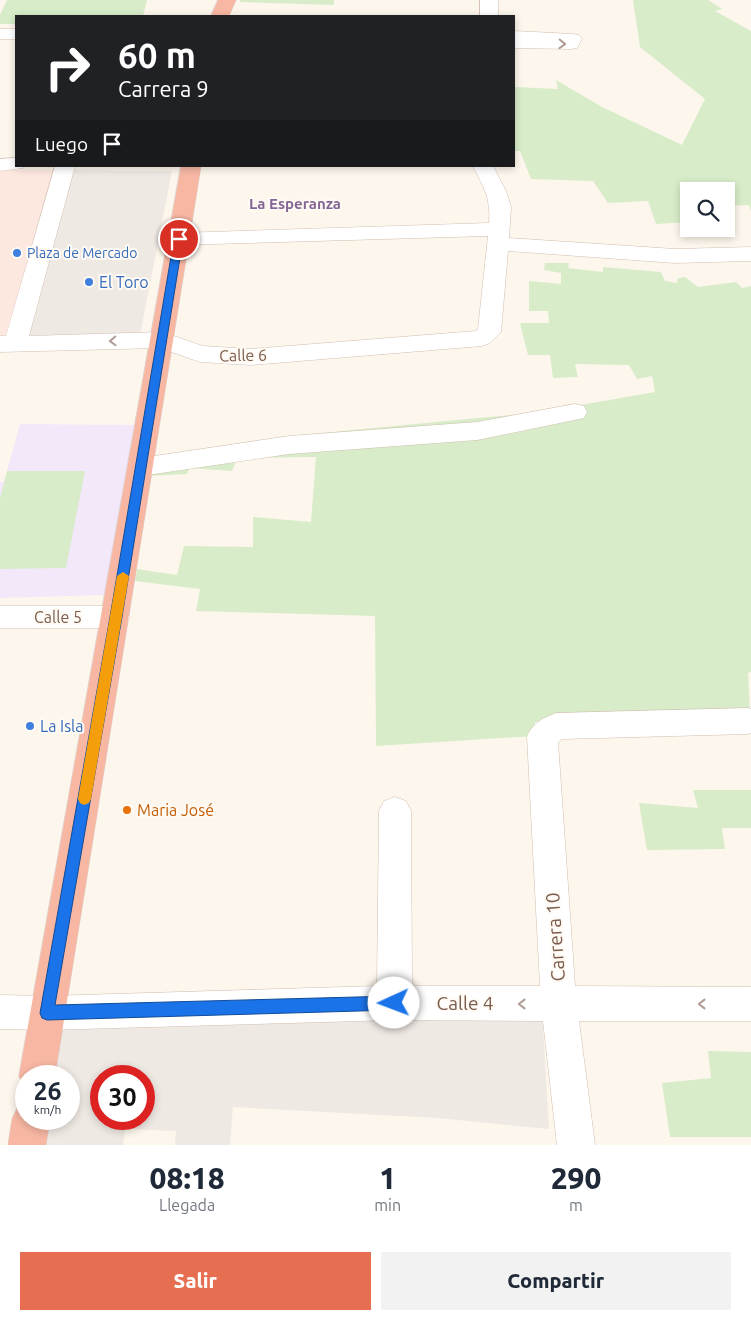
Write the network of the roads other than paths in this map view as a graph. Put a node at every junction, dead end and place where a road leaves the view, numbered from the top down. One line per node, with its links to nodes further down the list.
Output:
1 (228, 0): 3 (highway)
2 (489, 0): 4 (street)
3 (220, 15)
4 (489, 15)
5 (0, 28): 6 (street)
6 (15, 28)
7 (0, 34): 8 (street)
8 (15, 34)
9 (515, 36): 10 (street, one-way to 9)
10 (515, 42)
11 (0, 164): 12 (street)
12 (15, 164)
13 (64, 167): 20 (street)
14 (191, 167): 17 (highway)
15 (484, 167): 16 (street)
16 (497, 237): 17 (street); 18 (street); 19 (street, Calle 6)
17 (179, 239): 19 (highway)
18 (751, 254)
19 (162, 340): 20 (street, Calle 6, one-way to 20); 22 (highway)
20 (7, 344)
21 (575, 412): 22 (street)
22 (141, 467): 24 (highway)
23 (0, 617): 24 (street, Calle 5)
24 (116, 617): 31 (highway)
25 (748, 721): 28 (street, Carrera 10)
26 (395, 811): 27 (street)
27 (394, 1003): 28 (street, Calle 4, one-way to 27); 31 (street, Calle 4)
28 (559, 1004): 29 (street, Calle 4, one-way to 28); 35 (street, Carrera 10)
29 (751, 1004)
30 (0, 1012): 31 (street, Calle 4)
31 (47, 1013): 32 (highway)
32 (39, 1065)
33 (29, 1130): 34 (highway)
34 (27, 1145)
35 (576, 1145)

